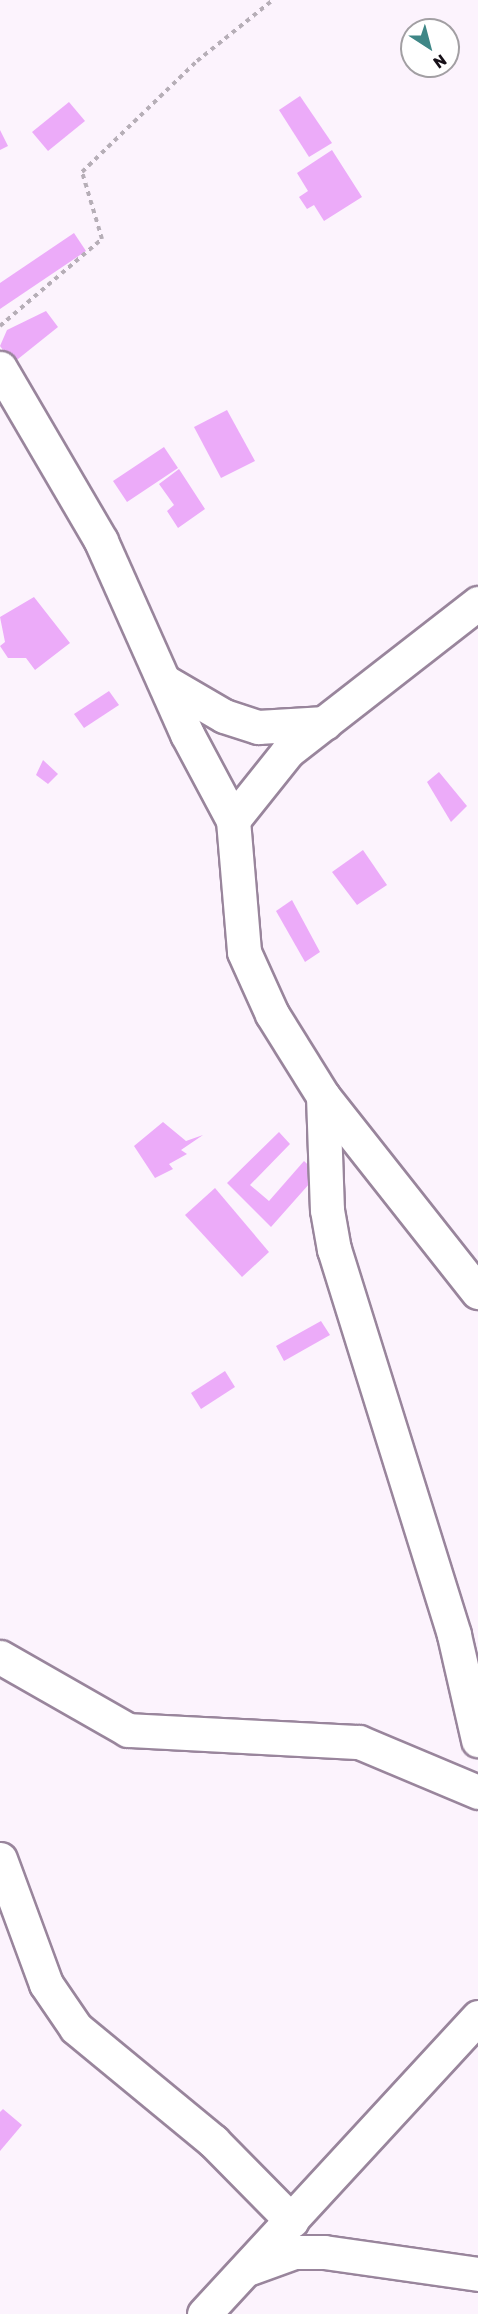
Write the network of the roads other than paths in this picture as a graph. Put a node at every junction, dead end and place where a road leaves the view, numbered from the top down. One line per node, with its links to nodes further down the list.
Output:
1 (0, 368): 3 (street)
2 (478, 603): 4 (street)
3 (164, 681): 4 (street); 5 (street)
4 (325, 723): 5 (street)
5 (232, 820): 6 (street)
6 (323, 1096): 7 (street); 11 (street)
7 (447, 1255): 8 (street); 9 (street)
8 (478, 1273)
9 (478, 1292)
10 (0, 1657): 12 (street)
11 (478, 1740)
12 (478, 1792)
13 (0, 1859): 15 (street)
14 (478, 2017): 15 (street)
15 (292, 2221): 16 (street)
16 (239, 2274): 17 (street); 18 (street)
17 (478, 2274)
18 (204, 2314)

